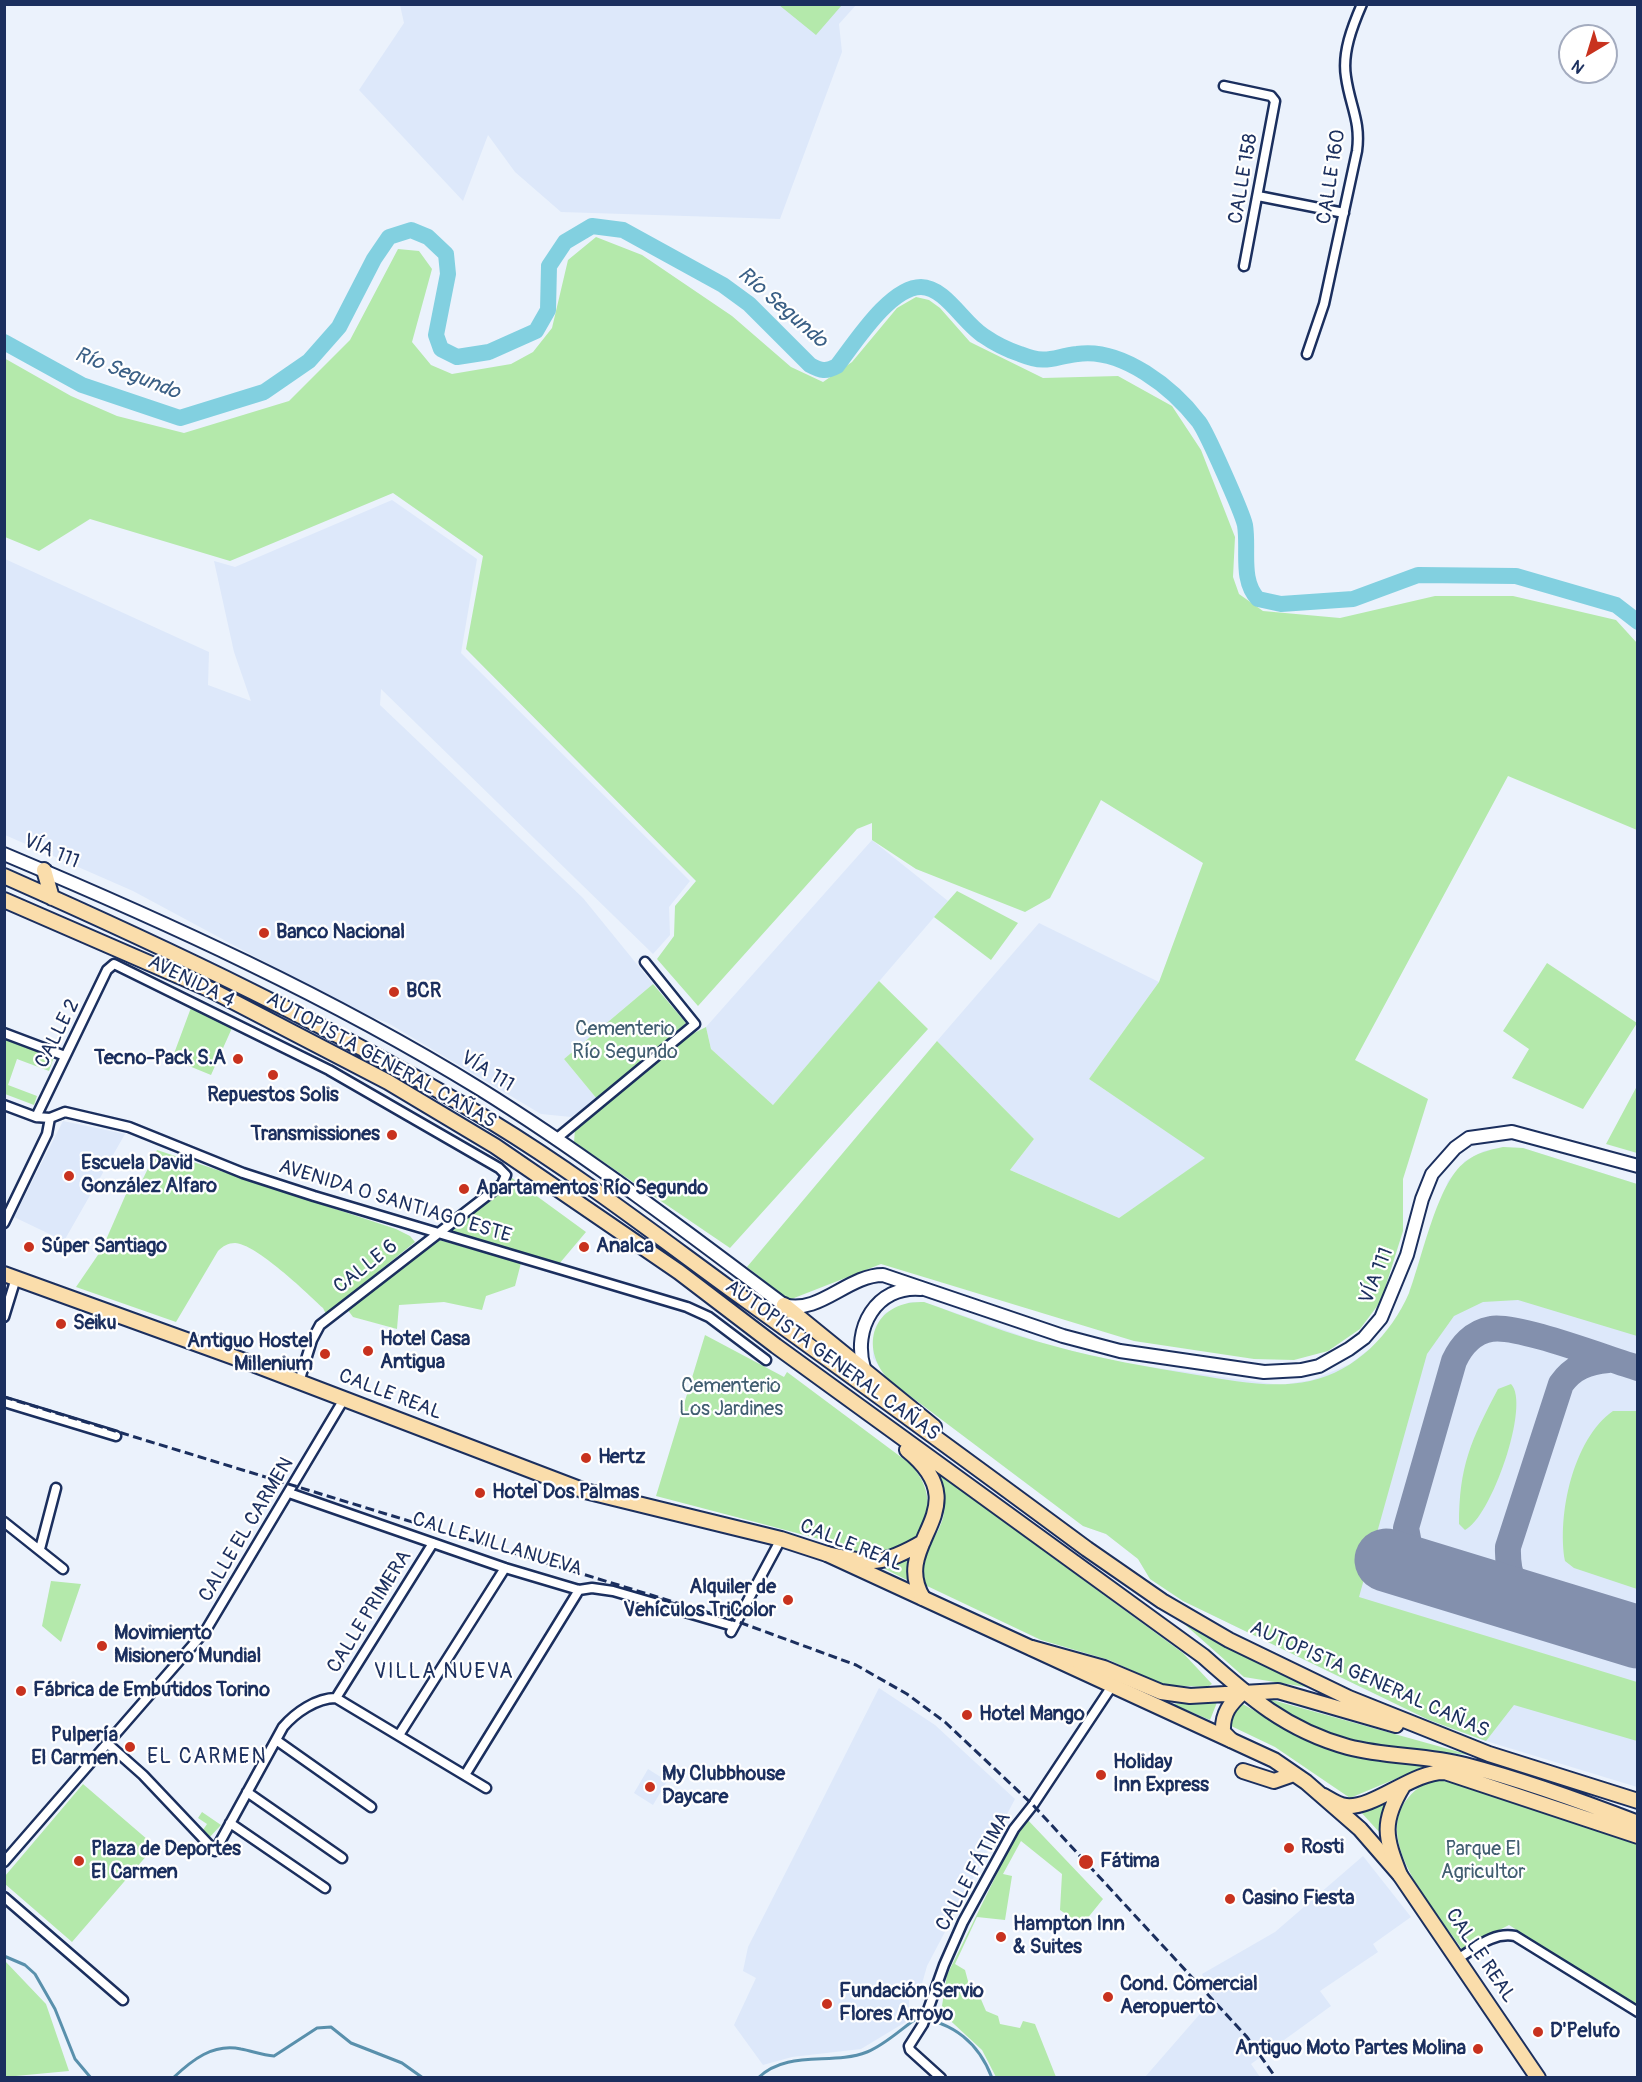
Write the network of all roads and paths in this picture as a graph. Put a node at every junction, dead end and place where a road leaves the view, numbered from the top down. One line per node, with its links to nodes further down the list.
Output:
1 (1362, 4): 4 (street, CALLE 160)
2 (1224, 86): 3 (street, CALLE 158)
3 (1258, 196): 4 (street); 5 (street, CALLE 158)
4 (1344, 213): 6 (street, CALLE 160)
5 (1244, 266)
6 (1307, 354)
7 (4, 854): 8 (main road, VÍA 111)
8 (44, 870): 10 (main road); 19 (main road, VÍA 111)
9 (4, 876): 10 (main road, AUTOPISTA GENERAL CAÑAS)
10 (52, 898): 37 (main road, AUTOPISTA GENERAL CAÑAS)
11 (4, 900): 28 (main road, AUTOPISTA GENERAL CAÑAS)
12 (645, 962): 19 (street)
13 (110, 966): 15 (street, CALLE 2); 21 (street, AVENIDA 4)
14 (4, 1033): 15 (street)
15 (65, 1056): 17 (street, CALLE 2)
16 (4, 1105): 17 (street, AVENIDA 0 SANTIAGO ESTE)
17 (36, 1117): 18 (street, AVENIDA 0 SANTIAGO ESTE)
18 (50, 1118): 22 (street); 23 (street, AVENIDA 0 SANTIAGO ESTE)
19 (556, 1139): 26 (main road, VÍA 111)
20 (1638, 1166): 25 (main road, VÍA 111)
21 (506, 1175): 23 (street, CALLE 6)
22 (4, 1223)
23 (436, 1234): 29 (street, AVENIDA 0 SANTIAGO ESTE); 31 (street, CALLE 6)
24 (10, 1276): 27 (street); 31 (main road, CALLE REAL)
25 (927, 1290): 26 (main road, VÍA 111); 30 (main road, VÍA 111)
26 (784, 1305): 30 (main road)
27 (4, 1317)
28 (776, 1346): 40 (main road); 50 (main road, AUTOPISTA GENERAL CAÑAS)
29 (766, 1360)
30 (864, 1368): 37 (main road)
31 (299, 1382): 32 (main road, CALLE REAL)
32 (345, 1399): 36 (street, CALLE EL CARMEN); 39 (main road, CALLE REAL)
33 (4, 1402): 34 (street)
34 (116, 1436)
35 (56, 1488): 42 (street)
36 (289, 1493): 41 (street, CALLE VILLANUEVA); 55 (street, CALLE EL CARMEN)
37 (1028, 1506): 56 (main road, AUTOPISTA GENERAL CAÑAS)
38 (4, 1522): 42 (street)
39 (781, 1539): 43 (main road, CALLE REAL); 46 (street, CALLE VILLANUEVA)
40 (925, 1541): 43 (main road); 47 (main road)
41 (433, 1544): 44 (street, CALLE VILLANUEVA); 51 (street, CALLE PRIMERA)
42 (40, 1549): 45 (street)
43 (827, 1554): 47 (main road, CALLE REAL)
44 (505, 1568): 46 (street, CALLE VILLANUEVA); 52 (street)
45 (63, 1569)
46 (579, 1590): 58 (street)
47 (923, 1598): 48 (main road, CALLE REAL)
48 (1032, 1648): 49 (main road, CALLE REAL); 50 (main road)
49 (1112, 1686): 54 (main road, CALLE REAL); 78 (street, CALLE FÁTIMA)
50 (1243, 1692): 54 (main road); 56 (main road); 67 (main road, AUTOPISTA GENERAL CAÑAS)
51 (336, 1698): 52 (street); 53 (street)
52 (399, 1735): 58 (street)
53 (276, 1740): 62 (street); 65 (street)
54 (1231, 1740): 59 (main road, CALLE REAL)
55 (108, 1744): 66 (street); 70 (street, CALLE EL CARMEN)
56 (1461, 1744): 64 (main road, AUTOPISTA GENERAL CAÑAS)
57 (1243, 1772): 59 (main road)
58 (465, 1774): 61 (street)
59 (1294, 1774): 63 (main road, CALLE REAL)
60 (1403, 1786): 63 (main road); 68 (main road); 71 (main road)
61 (486, 1788)
62 (247, 1792): 66 (street); 69 (street)
63 (1324, 1796): 71 (main road, CALLE REAL)
64 (1638, 1801)
65 (371, 1807)
66 (230, 1823): 72 (street)
67 (1638, 1823)
68 (1638, 1836)
69 (342, 1858)
70 (4, 1862)
71 (1400, 1875): 74 (main road, CALLE REAL)
72 (326, 1888)
73 (4, 1897): 75 (street)
74 (1459, 1958): 76 (street); 77 (main road, CALLE REAL)
75 (123, 2000)
76 (1638, 2012)
77 (1536, 2077)
78 (941, 2078)

